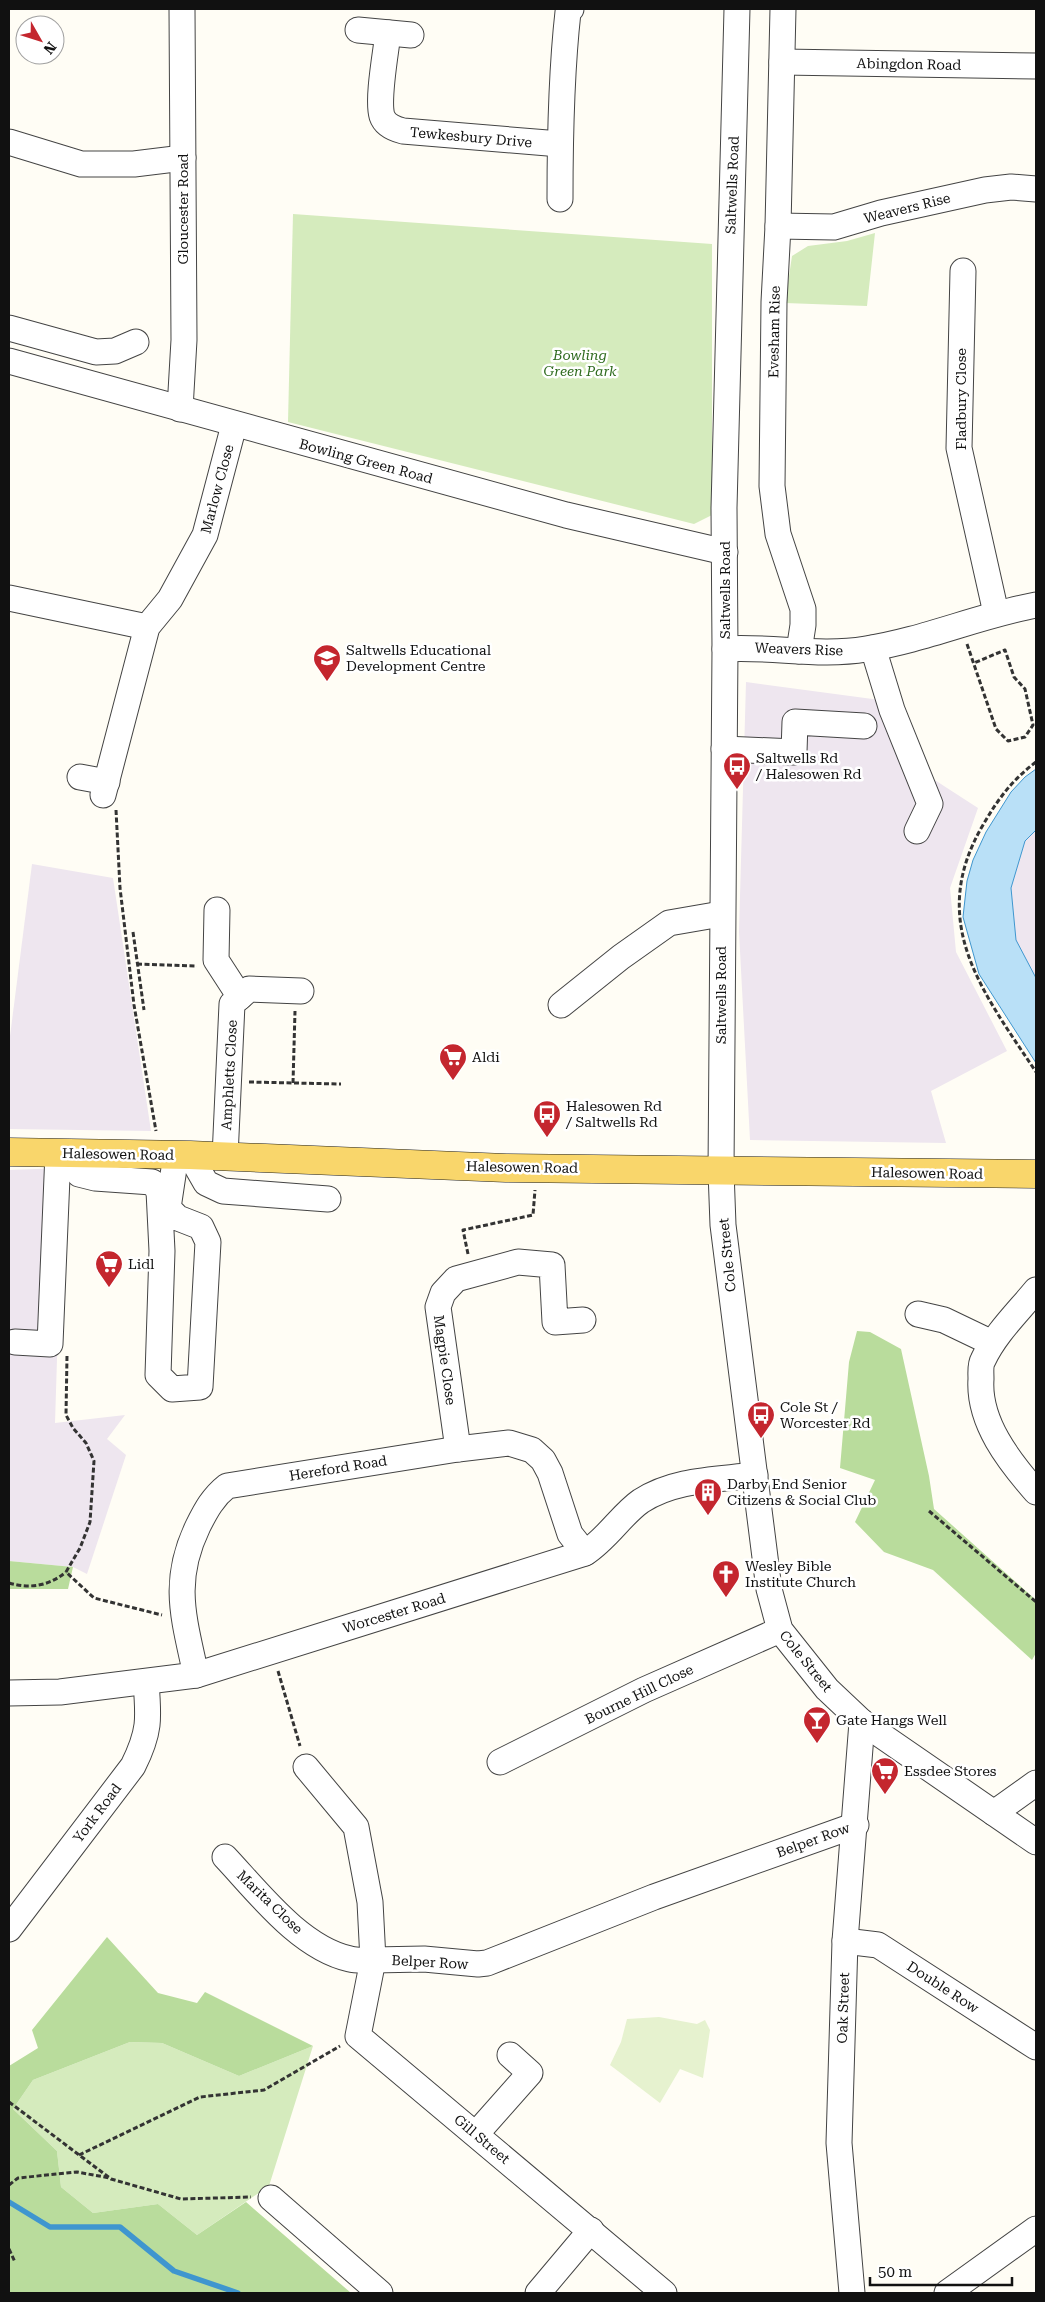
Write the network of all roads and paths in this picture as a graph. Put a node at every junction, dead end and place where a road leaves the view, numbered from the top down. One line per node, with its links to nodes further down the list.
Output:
1 (182, 9): 10 (street, Gloucester Road)
2 (571, 9): 9 (street)
3 (730, 9): 20 (street, Saltwells Road)
4 (783, 9): 6 (street, Evesham Rise)
5 (358, 30): 9 (street, Tewkesbury Drive)
6 (782, 62): 7 (street, Abingdon Road); 13 (street, Evesham Rise)
7 (1036, 66)
8 (9, 142): 10 (street)
9 (560, 144): 12 (street)
10 (183, 158): 18 (street, Gloucester Road)
11 (1036, 189): 13 (street, Weavers Rise)
12 (560, 199)
13 (778, 226): 28 (street, Evesham Rise)
14 (963, 271): 23 (street, Fladbury Close)
15 (9, 328): 16 (street)
16 (136, 342)
17 (9, 361): 18 (street, Bowling Green Road)
18 (180, 409): 19 (street, Bowling Green Road)
19 (234, 425): 20 (street, Bowling Green Road); 25 (street, Marlow Close)
20 (725, 552): 27 (street, Saltwells Road)
21 (9, 598): 25 (street)
22 (1036, 605): 23 (street, Weavers Rise)
23 (996, 613): 24 (street, Weavers Rise)
24 (960, 624): 26 (street, Weavers Rise); 29 (path)
25 (147, 627): 34 (street, Marlow Close)
26 (874, 648): 28 (street, Weavers Rise); 35 (street)
27 (725, 649): 28 (street, Weavers Rise); 31 (street, Saltwells Road)
28 (799, 651)
29 (974, 663): 29 (path)
30 (864, 726): 31 (street)
31 (724, 749): 37 (street, Saltwells Road)
32 (1036, 762): 45 (path)
33 (80, 777): 34 (street)
34 (105, 788): 51 (path)
35 (917, 831)
36 (217, 910): 40 (street)
37 (722, 914): 43 (street); 54 (street, Saltwells Road)
38 (133, 932): 39 (path)
39 (137, 964): 40 (path); 44 (path)
40 (220, 966): 42 (street)
41 (299, 991): 42 (street); 47 (path)
42 (240, 997): 46 (street, Amphletts Close)
43 (560, 1006)
44 (144, 1010)
45 (1036, 1072)
46 (228, 1082): 47 (path); 52 (street, Amphletts Close)
47 (293, 1083): 48 (path)
48 (341, 1084)
49 (9, 1152): 50 (main road, Halesowen Road)
50 (70, 1153): 51 (main road, Halesowen Road); 51 (street); 61 (street)
51 (177, 1155): 52 (main road, Halesowen Road); 56 (street)
52 (225, 1157): 53 (main road, Halesowen Road)
53 (537, 1168): 54 (main road, Halesowen Road); 57 (path)
54 (721, 1171): 55 (main road, Halesowen Road); 65 (street, Cole Street)
55 (1036, 1174)
56 (328, 1199)
57 (473, 1274): 60 (street, Magpie Close); 64 (street, Magpie Close)
58 (1036, 1290): 62 (street)
59 (918, 1314): 62 (street)
60 (583, 1320)
61 (15, 1342)
62 (992, 1343): 66 (street)
63 (68, 1347): 69 (path)
64 (458, 1449): 68 (street, Hereford Road); 72 (street, Hereford Road)
65 (755, 1475): 68 (street, Worcester Road); 73 (street, Cole Street)
66 (1036, 1492)
67 (929, 1511): 71 (path)
68 (585, 1553): 74 (street, Worcester Road)
69 (66, 1572): 70 (path); 72 (path)
70 (9, 1583)
71 (1036, 1602)
72 (184, 1621): 75 (street, Hereford Road)
73 (780, 1630): 78 (street, Cole Street); 79 (street, Bourne Hill Close)
74 (272, 1651): 75 (street, Worcester Road); 80 (path)
75 (196, 1675): 76 (street, Worcester Road)
76 (146, 1682): 77 (street, Worcester Road); 86 (street, York Road)
77 (9, 1693)
78 (862, 1722): 82 (street, Cole Street); 83 (street, Oak Street)
79 (500, 1762)
80 (306, 1767): 88 (street, Belper Row)
81 (1036, 1783): 82 (street)
82 (994, 1813): 84 (street, Cole Street)
83 (856, 1825): 87 (street, Oak Street); 88 (street, Belper Row)
84 (1036, 1842)
85 (224, 1857): 88 (street, Marita Close)
86 (9, 1929)
87 (846, 1941): 90 (street, Double Row); 105 (street, Oak Street)
88 (373, 1960): 89 (street)
89 (358, 2036): 93 (street, Gill Street); 94 (path)
90 (1036, 2047)
91 (510, 2055): 93 (street)
92 (9, 2102): 94 (path)
93 (476, 2134): 99 (street, Gill Street)
94 (79, 2155): 95 (path)
95 (111, 2179): 96 (path); 97 (path)
96 (9, 2185)
97 (271, 2198): 102 (street)
98 (1036, 2229): 106 (street)
99 (591, 2230): 103 (street); 104 (street, Gill Street)
100 (9, 2249): 101 (path)
101 (15, 2262)
102 (380, 2293)
103 (538, 2293)
104 (664, 2293)
105 (852, 2293)
106 (947, 2293)

